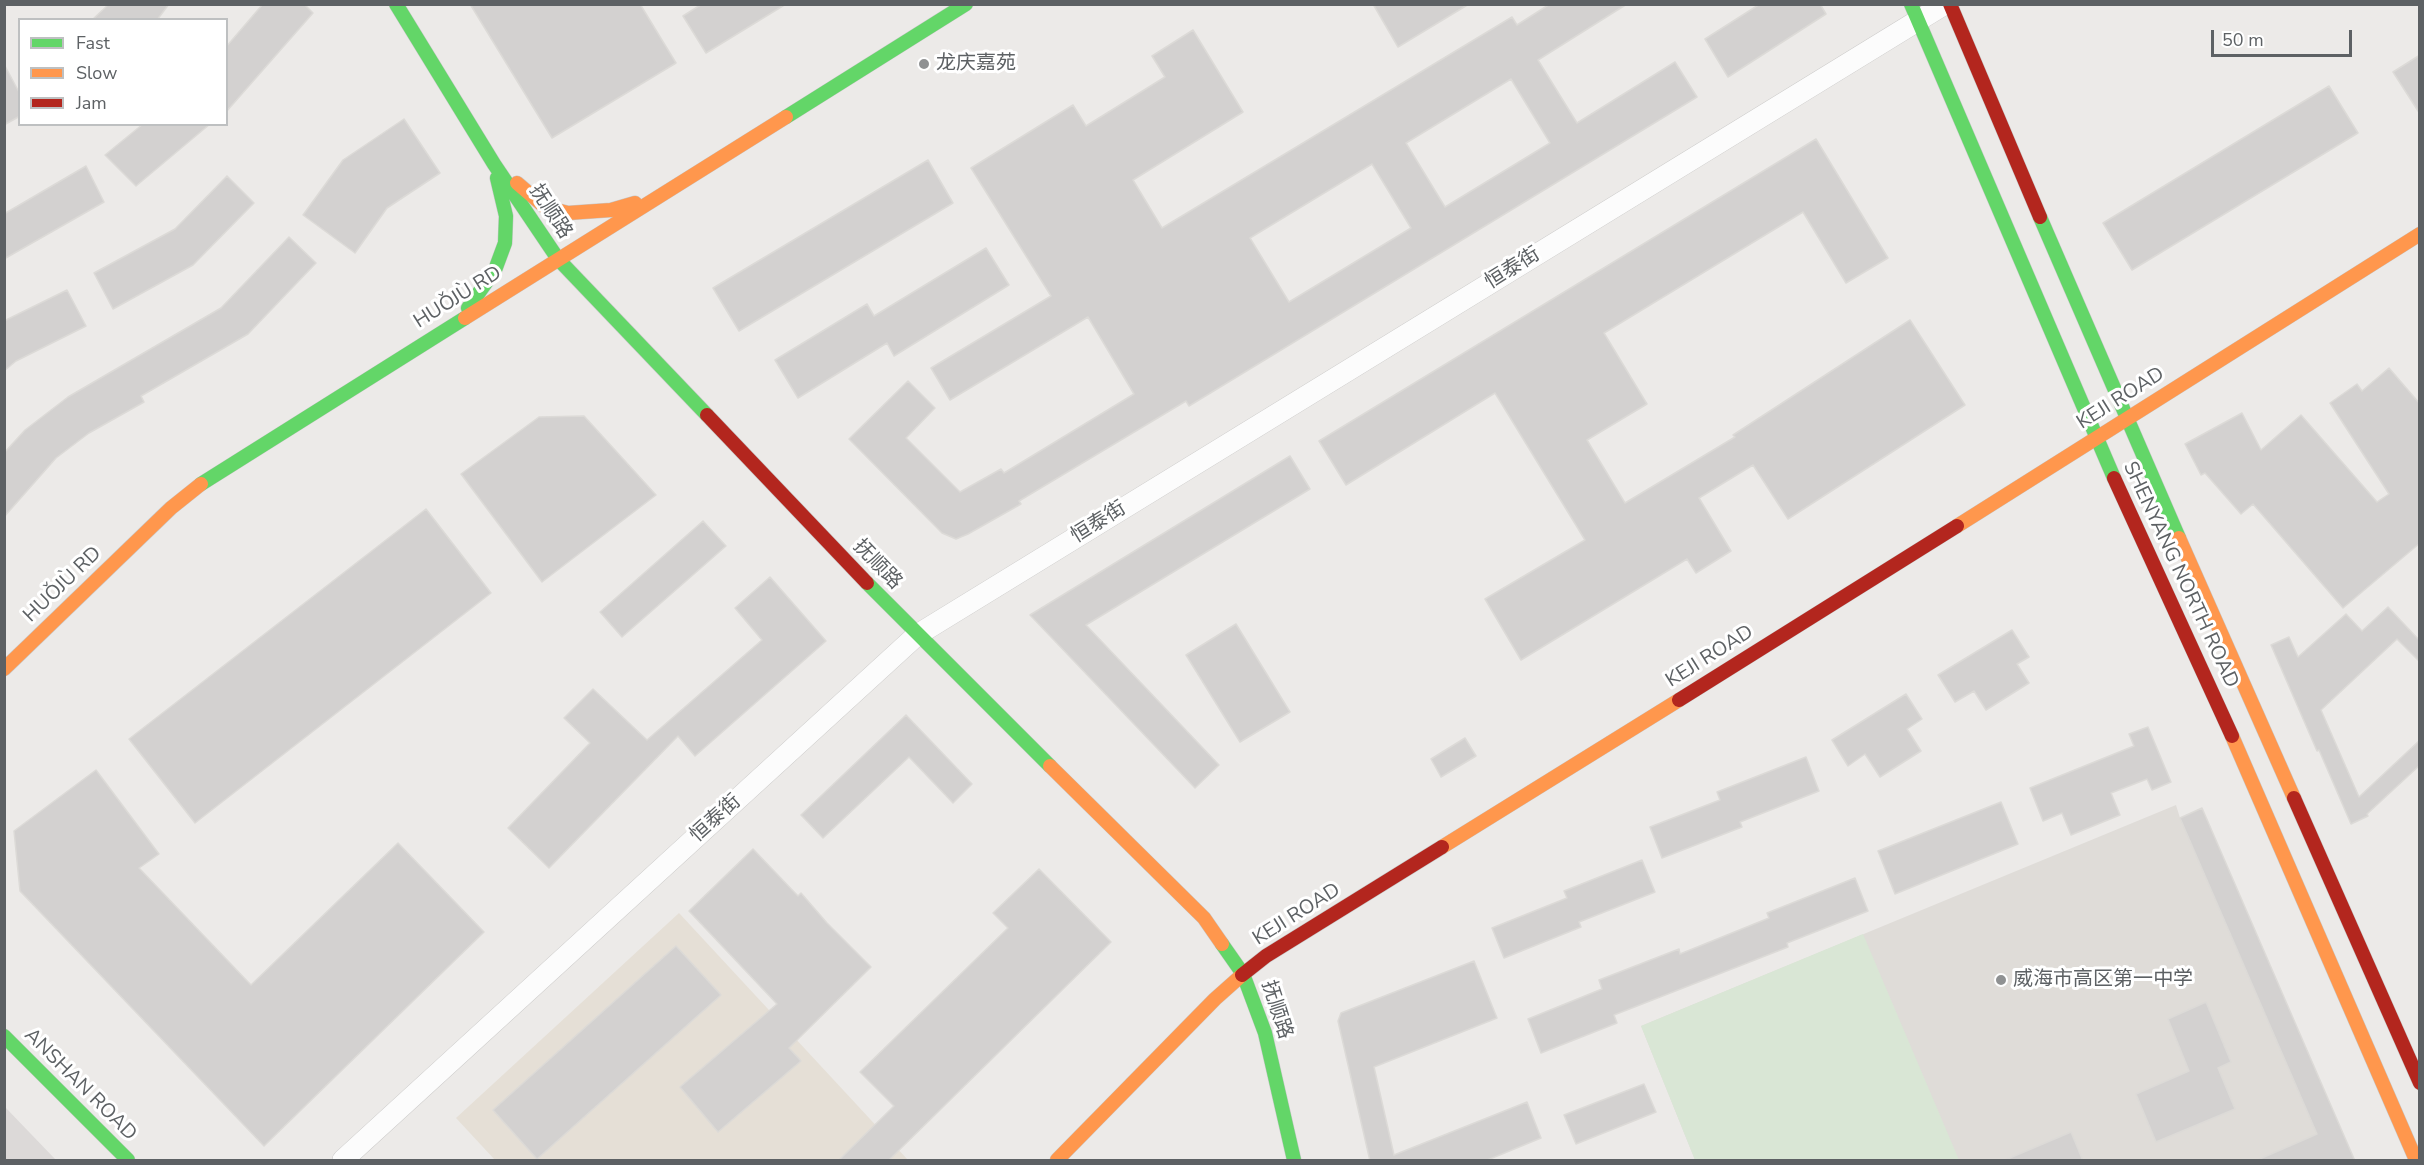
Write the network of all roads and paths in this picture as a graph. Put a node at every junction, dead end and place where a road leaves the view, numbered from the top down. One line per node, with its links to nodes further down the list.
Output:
1 (396, 4): 6 (main road, 抚顺路)
2 (966, 4): 7 (main road, HUǑJÙ RD)
3 (1945, 4): 5 (street, 恒泰街)
4 (1950, 4): 11 (main road, SHENYANG NORTH ROAD)
5 (1915, 12): 12 (main road, SHENYANG NORTH ROAD); 13 (street, 恒泰街)
6 (494, 164): 7 (main road); 9 (main road, 抚顺路); 10 (main road)
7 (664, 194): 9 (main road, HUǑJÙ RD)
8 (2420, 234): 11 (main road, KEJI ROAD)
9 (558, 260): 10 (main road, HUǑJÙ RD); 13 (main road, 抚顺路)
10 (460, 320): 14 (main road, HUǑJÙ RD)
11 (2127, 419): 12 (main road, KEJI ROAD); 17 (main road, SHENYANG NORTH ROAD)
12 (2096, 438): 15 (main road, KEJI ROAD); 22 (main road, SHENYANG NORTH ROAD)
13 (917, 635): 15 (main road, 抚顺路); 19 (street, 恒泰街)
14 (4, 669)
15 (1243, 974): 20 (main road, KEJI ROAD); 21 (main road, 抚顺路)
16 (4, 1036): 18 (main road, ANSHAN ROAD)
17 (2420, 1083)
18 (128, 1161)
19 (343, 1161)
20 (1058, 1161)
21 (1294, 1161)
22 (2416, 1161)

